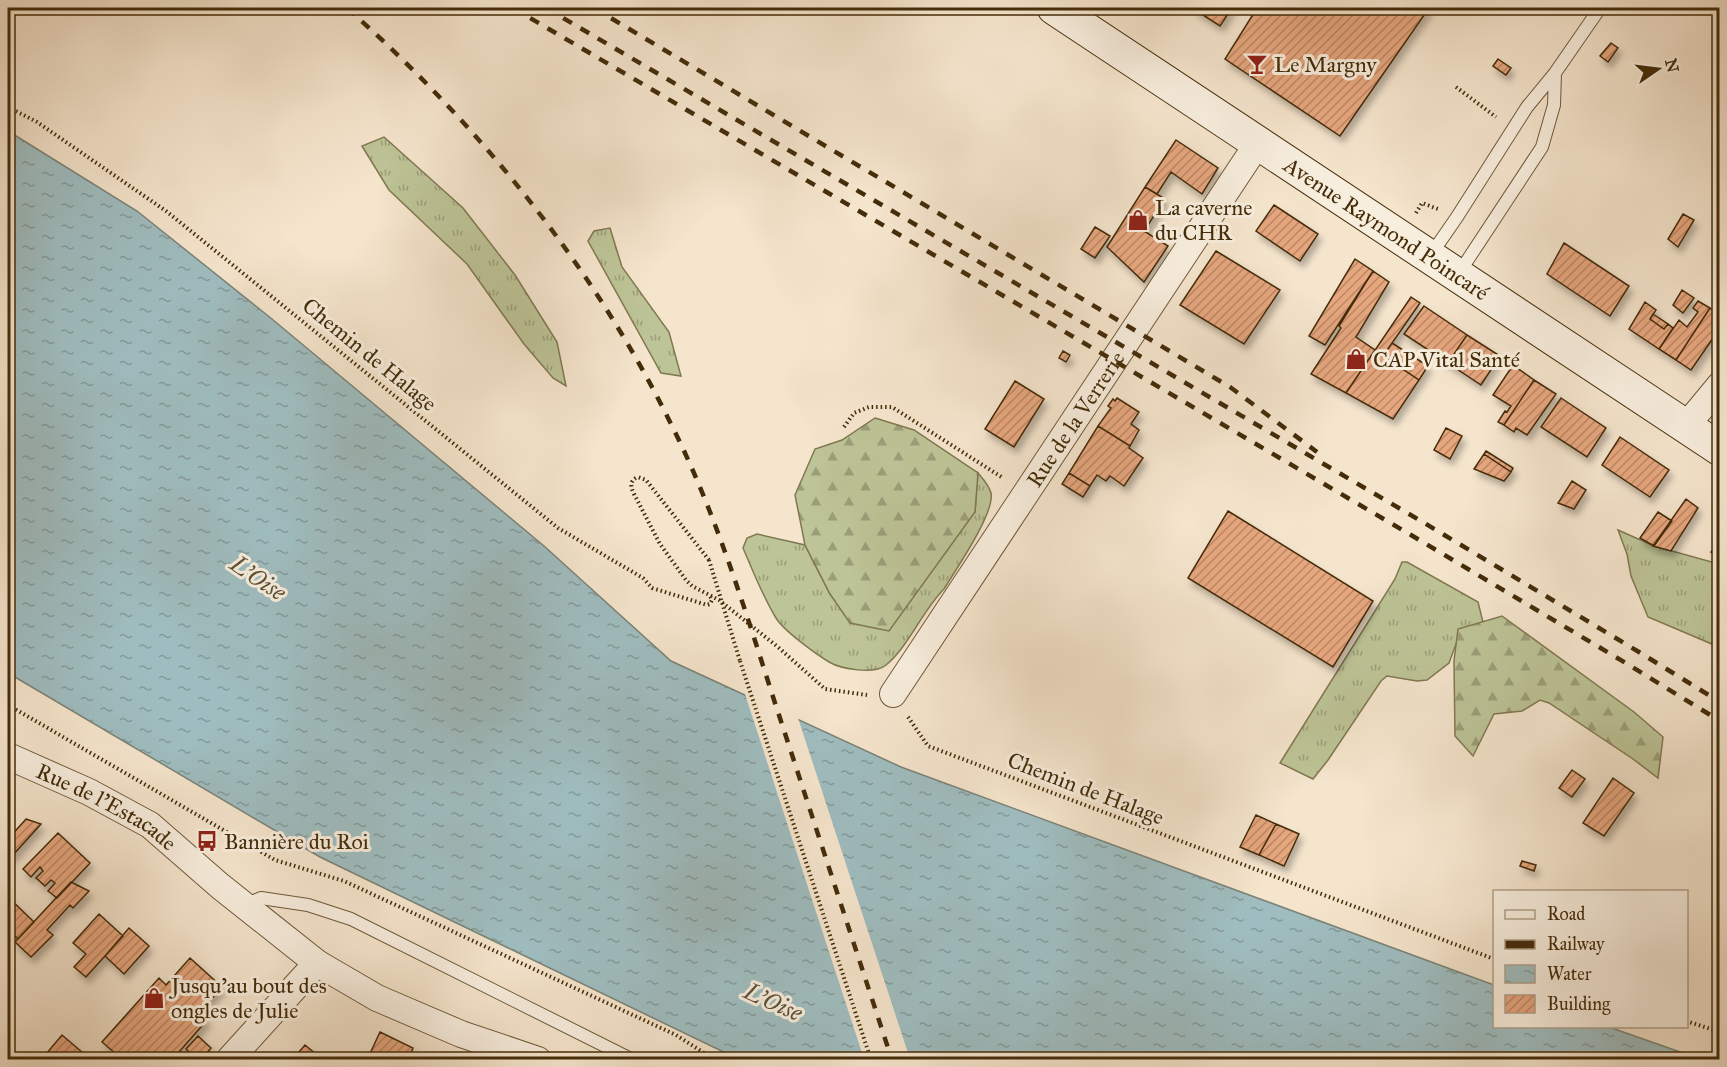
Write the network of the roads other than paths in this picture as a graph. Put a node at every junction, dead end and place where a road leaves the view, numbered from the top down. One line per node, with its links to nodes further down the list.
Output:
1 (1054, 8): 4 (main road, Avenue Raymond Poincaré)
2 (1600, 8): 3 (lane)
3 (1555, 73): 5 (lane); 6 (lane)
4 (1258, 143): 5 (main road, Avenue Raymond Poincaré); 10 (street, Rue de la Verrerie)
5 (1430, 256): 6 (main road, Avenue Raymond Poincaré)
6 (1457, 275): 8 (main road, Avenue Raymond Poincaré)
7 (1719, 385): 8 (street)
8 (1686, 426): 9 (main road, Avenue Raymond Poincaré)
9 (1719, 449)
10 (893, 694)
11 (8, 756): 12 (street, Rue de l'Estacade)
12 (245, 905): 13 (street, Rue de l'Estacade); 16 (lane)
13 (316, 963): 14 (street); 15 (street, Rue de l'Estacade)
14 (229, 1059)
15 (538, 1059)
16 (633, 1059)

